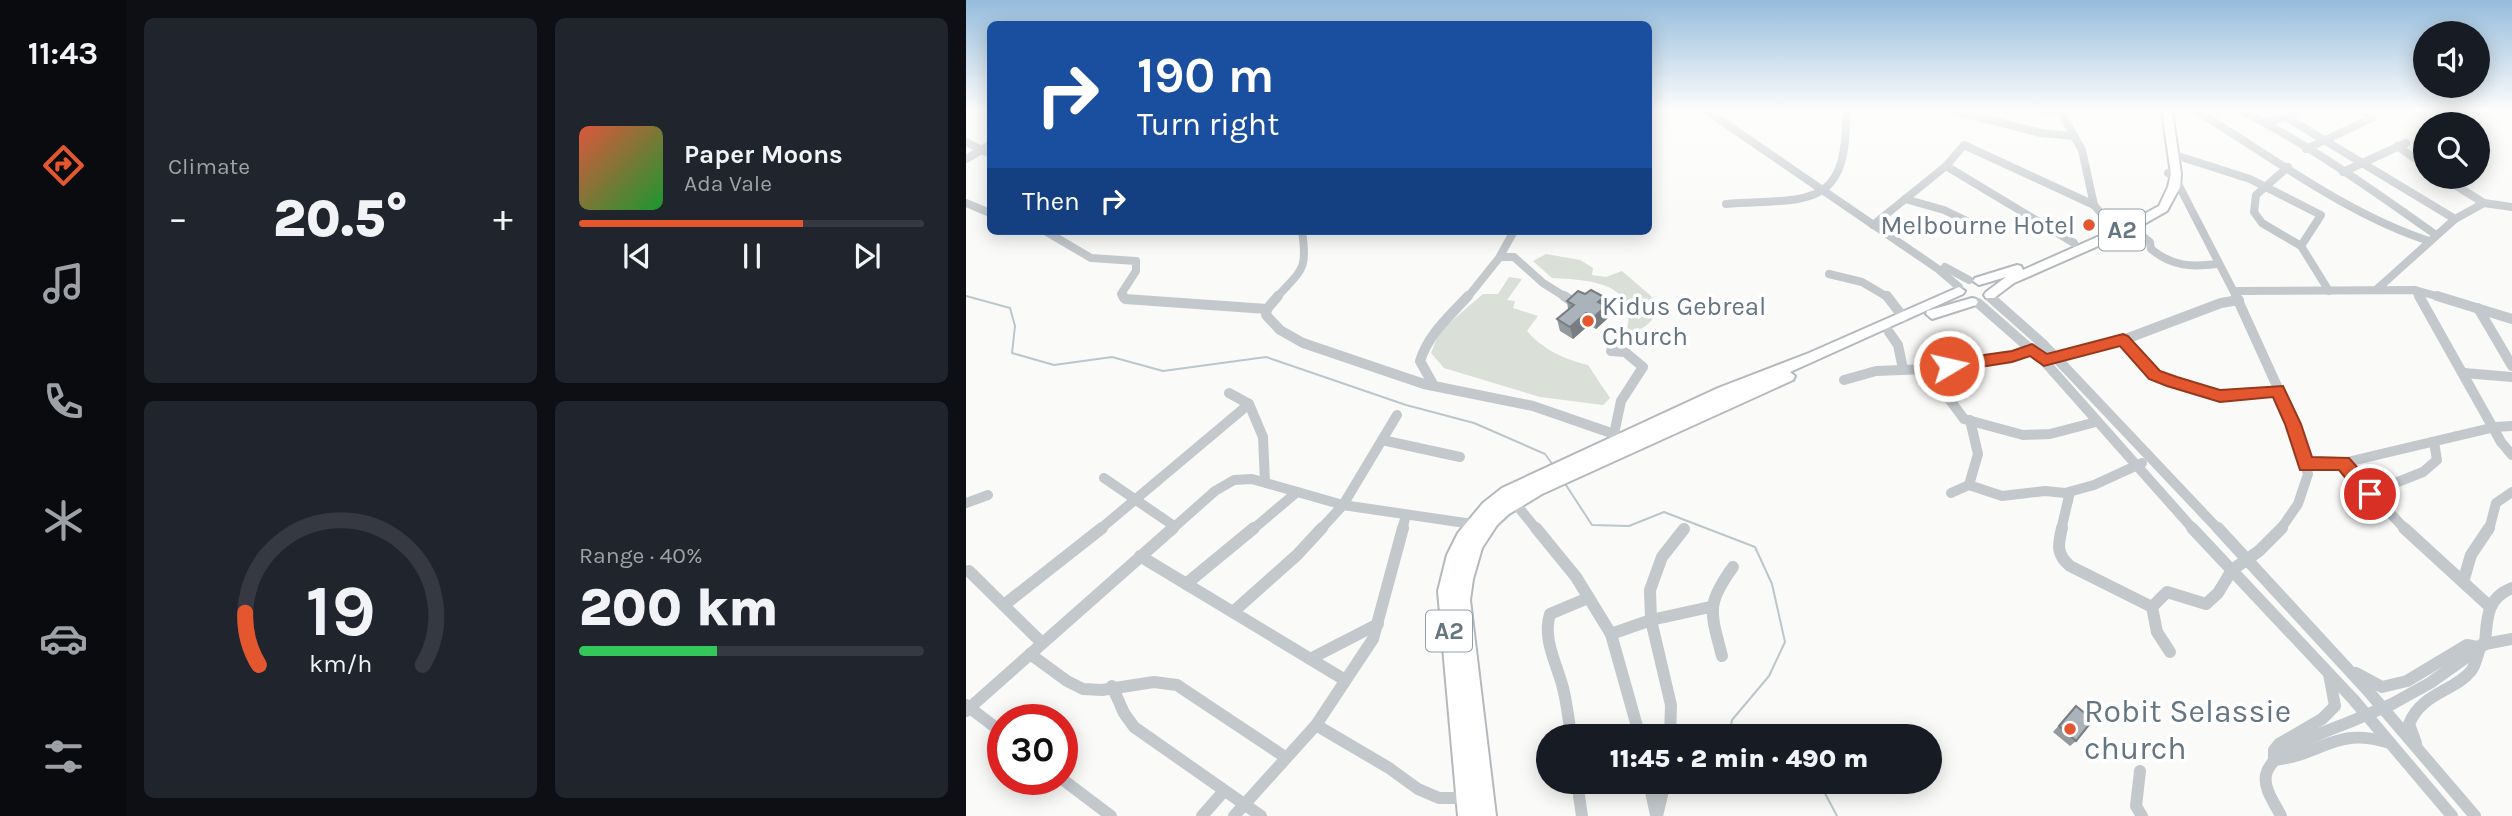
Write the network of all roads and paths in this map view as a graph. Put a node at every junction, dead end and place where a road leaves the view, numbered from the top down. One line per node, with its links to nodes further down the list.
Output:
1 (1764, 149): 25 (street)
2 (1767, 149): 25 (street)
3 (1844, 149): 25 (street)
4 (1960, 149): 18 (street)
5 (1977, 149): 31 (street)
6 (2081, 149): 31 (street)
7 (2168, 149): 21 (highway, A2)
8 (2173, 149): 15 (highway, A2)
9 (2259, 149): 19 (street)
10 (2306, 149): 20 (street)
11 (2341, 149): 17 (street)
12 (2393, 149): 17 (street)
13 (982, 150): 14 (street); 16 (street)
14 (987, 152)
15 (2175, 155): 21 (highway, A2); 22 (street)
16 (966, 159)
17 (2363, 163): 20 (street); 23 (street)
18 (1946, 166): 27 (street); 43 (street)
19 (2288, 167): 22 (street); 42 (street)
20 (2343, 172): 26 (street)
21 (2171, 176): 37 (highway, A2); 38 (highway, A2); 46 (street)
22 (2264, 187): 44 (street); 44 (street)
23 (2403, 187): 26 (street); 34 (street)
24 (2461, 189): 29 (street)
25 (1826, 190): 30 (street); 35 (street)
26 (2381, 196): 42 (street)
27 (1905, 199): 35 (street); 36 (street)
28 (966, 203): 33 (street)
29 (2484, 203): 32 (street); 34 (street)
30 (1726, 204)
31 (2094, 205): 38 (street)
32 (2512, 208)
33 (987, 212)
34 (2455, 219): 42 (street)
35 (1875, 223): 48 (street)
36 (1971, 223)
37 (2130, 226): 38 (highway, A2); 46 (street)
38 (2115, 230): 43 (highway, A2); 53 (highway, A2)
39 (1052, 235): 56 (street)
40 (1303, 235): 56 (street)
41 (1512, 235): 45 (street)
42 (2432, 238): 49 (street)
43 (2074, 243): 48 (highway, A2)
44 (2301, 246): 51 (street)
45 (1501, 257): 54 (street); 73 (street)
46 (2218, 264): 52 (street)
47 (1829, 274): 57 (street)
48 (1966, 285): 53 (highway); 53 (highway); 57 (highway, A2)
49 (2376, 289): 50 (street); 51 (street)
50 (2416, 290): 55 (street); 70 (street)
51 (2329, 291): 52 (street)
52 (2237, 296): 60 (street); 74 (street)
53 (1982, 299): 59 (highway, A2); 61 (street); 62 (street)
54 (1570, 300)
55 (2478, 308): 58 (street); 67 (street)
56 (1268, 309): 73 (street)
57 (1903, 317): 65 (highway, A2)
58 (2512, 319)
59 (1889, 332): 65 (highway, A2); 68 (street)
60 (2123, 340): 64 (street); 74 (street)
61 (2043, 344): 62 (street); 64 (street)
62 (2032, 350): 66 (street); 69 (street)
63 (1611, 351): 83 (street)
64 (2056, 357): 66 (street); 87 (street)
65 (1817, 360): 83 (highway, A2)
66 (2044, 360): 79 (street)
67 (2512, 366)
68 (1903, 369): 69 (street); 72 (street)
69 (1927, 369): 78 (street)
70 (2464, 373): 71 (street); 81 (street)
71 (2512, 377)
72 (1844, 380)
73 (1434, 386): 83 (street)
74 (2278, 391): 90 (street)
75 (1229, 393): 76 (street)
76 (1249, 404): 92 (street); 101 (street)
77 (1397, 415): 82 (street)
78 (1970, 420): 79 (street); 93 (street)
79 (2096, 422): 89 (street)
80 (2512, 426): 81 (street)
81 (2495, 427): 84 (street); 85 (street)
82 (1382, 440): 86 (street); 103 (street)
83 (1619, 441): 100 (highway, A2)
84 (2434, 442): 88 (street); 98 (street)
85 (2512, 455)
86 (1460, 457)
87 (2152, 458): 89 (street); 109 (street)
88 (2343, 463): 90 (street); 98 (street)
89 (2136, 465): 95 (street); 112 (street)
90 (2305, 465): 109 (street)
91 (1104, 478): 101 (street)
92 (1265, 482): 94 (street); 106 (street)
93 (1969, 485): 95 (street); 97 (street)
94 (1297, 492): 103 (street); 114 (street)
95 (2070, 492): 120 (street)
96 (2512, 492): 113 (street)
97 (1951, 493)
98 (2370, 494): 113 (street)
99 (988, 495): 102 (street)
100 (1511, 497): 105 (highway, A2); 116 (street)
101 (1138, 499): 106 (street); 117 (street)
102 (966, 503)
103 (1343, 505): 104 (street); 121 (street)
104 (1406, 515): 105 (street); 123 (street)
105 (1480, 525): 152 (highway, A2)
106 (1174, 526): 108 (street)
107 (1684, 529): 122 (street)
108 (1140, 556): 114 (street); 126 (street)
109 (2247, 558): 112 (street); 132 (street)
110 (1733, 567): 119 (street)
111 (969, 570): 117 (street)
112 (2233, 570): 120 (street); 133 (street)
113 (2463, 582): 118 (street)
114 (1186, 584): 121 (street)
115 (2512, 588): 118 (street)
116 (1588, 598): 124 (street); 138 (street)
117 (1004, 605): 126 (street)
118 (2488, 605): 127 (street)
119 (1710, 607): 122 (street); 130 (street)
120 (2152, 607): 128 (street)
121 (1233, 612): 131 (street)
122 (1651, 620): 124 (street); 140 (street)
123 (1378, 624): 131 (street); 134 (street)
124 (1611, 634): 139 (street)
125 (2512, 639): 127 (street)
126 (1042, 643): 129 (street)
127 (2481, 645): 132 (street); 143 (street); 145 (street, bridge)
128 (2170, 652)
129 (1030, 654): 135 (street); 136 (street)
130 (1722, 656)
131 (1310, 659): 134 (street)
132 (2347, 668): 143 (street)
133 (2329, 674): 142 (street); 145 (street)
134 (1345, 680): 141 (street)
135 (1112, 687): 144 (street); 148 (street)
136 (967, 708): 137 (street)
137 (987, 722)
138 (1569, 724)
139 (1636, 724)
140 (1670, 724)
141 (1316, 725): 144 (street); 152 (street)
142 (2391, 743): 145 (street); 154 (street)
143 (2418, 751): 163 (street)
144 (1285, 757): 153 (street)
145 (2274, 760): 162 (street)
146 (2140, 771): 161 (street)
147 (1078, 791): 155 (street)
148 (1224, 791): 153 (street); 156 (street)
149 (1579, 794): 159 (street)
150 (1652, 794): 160 (street)
151 (1662, 794): 160 (street)
152 (1472, 803): 158 (highway, A2)
153 (1239, 811): 157 (street)
154 (2448, 814)
155 (1111, 816)
156 (1202, 816)
157 (1261, 816)
158 (1486, 816)
159 (1582, 816)
160 (1657, 816)
161 (2142, 816)
162 (2281, 816)
163 (2475, 816)

